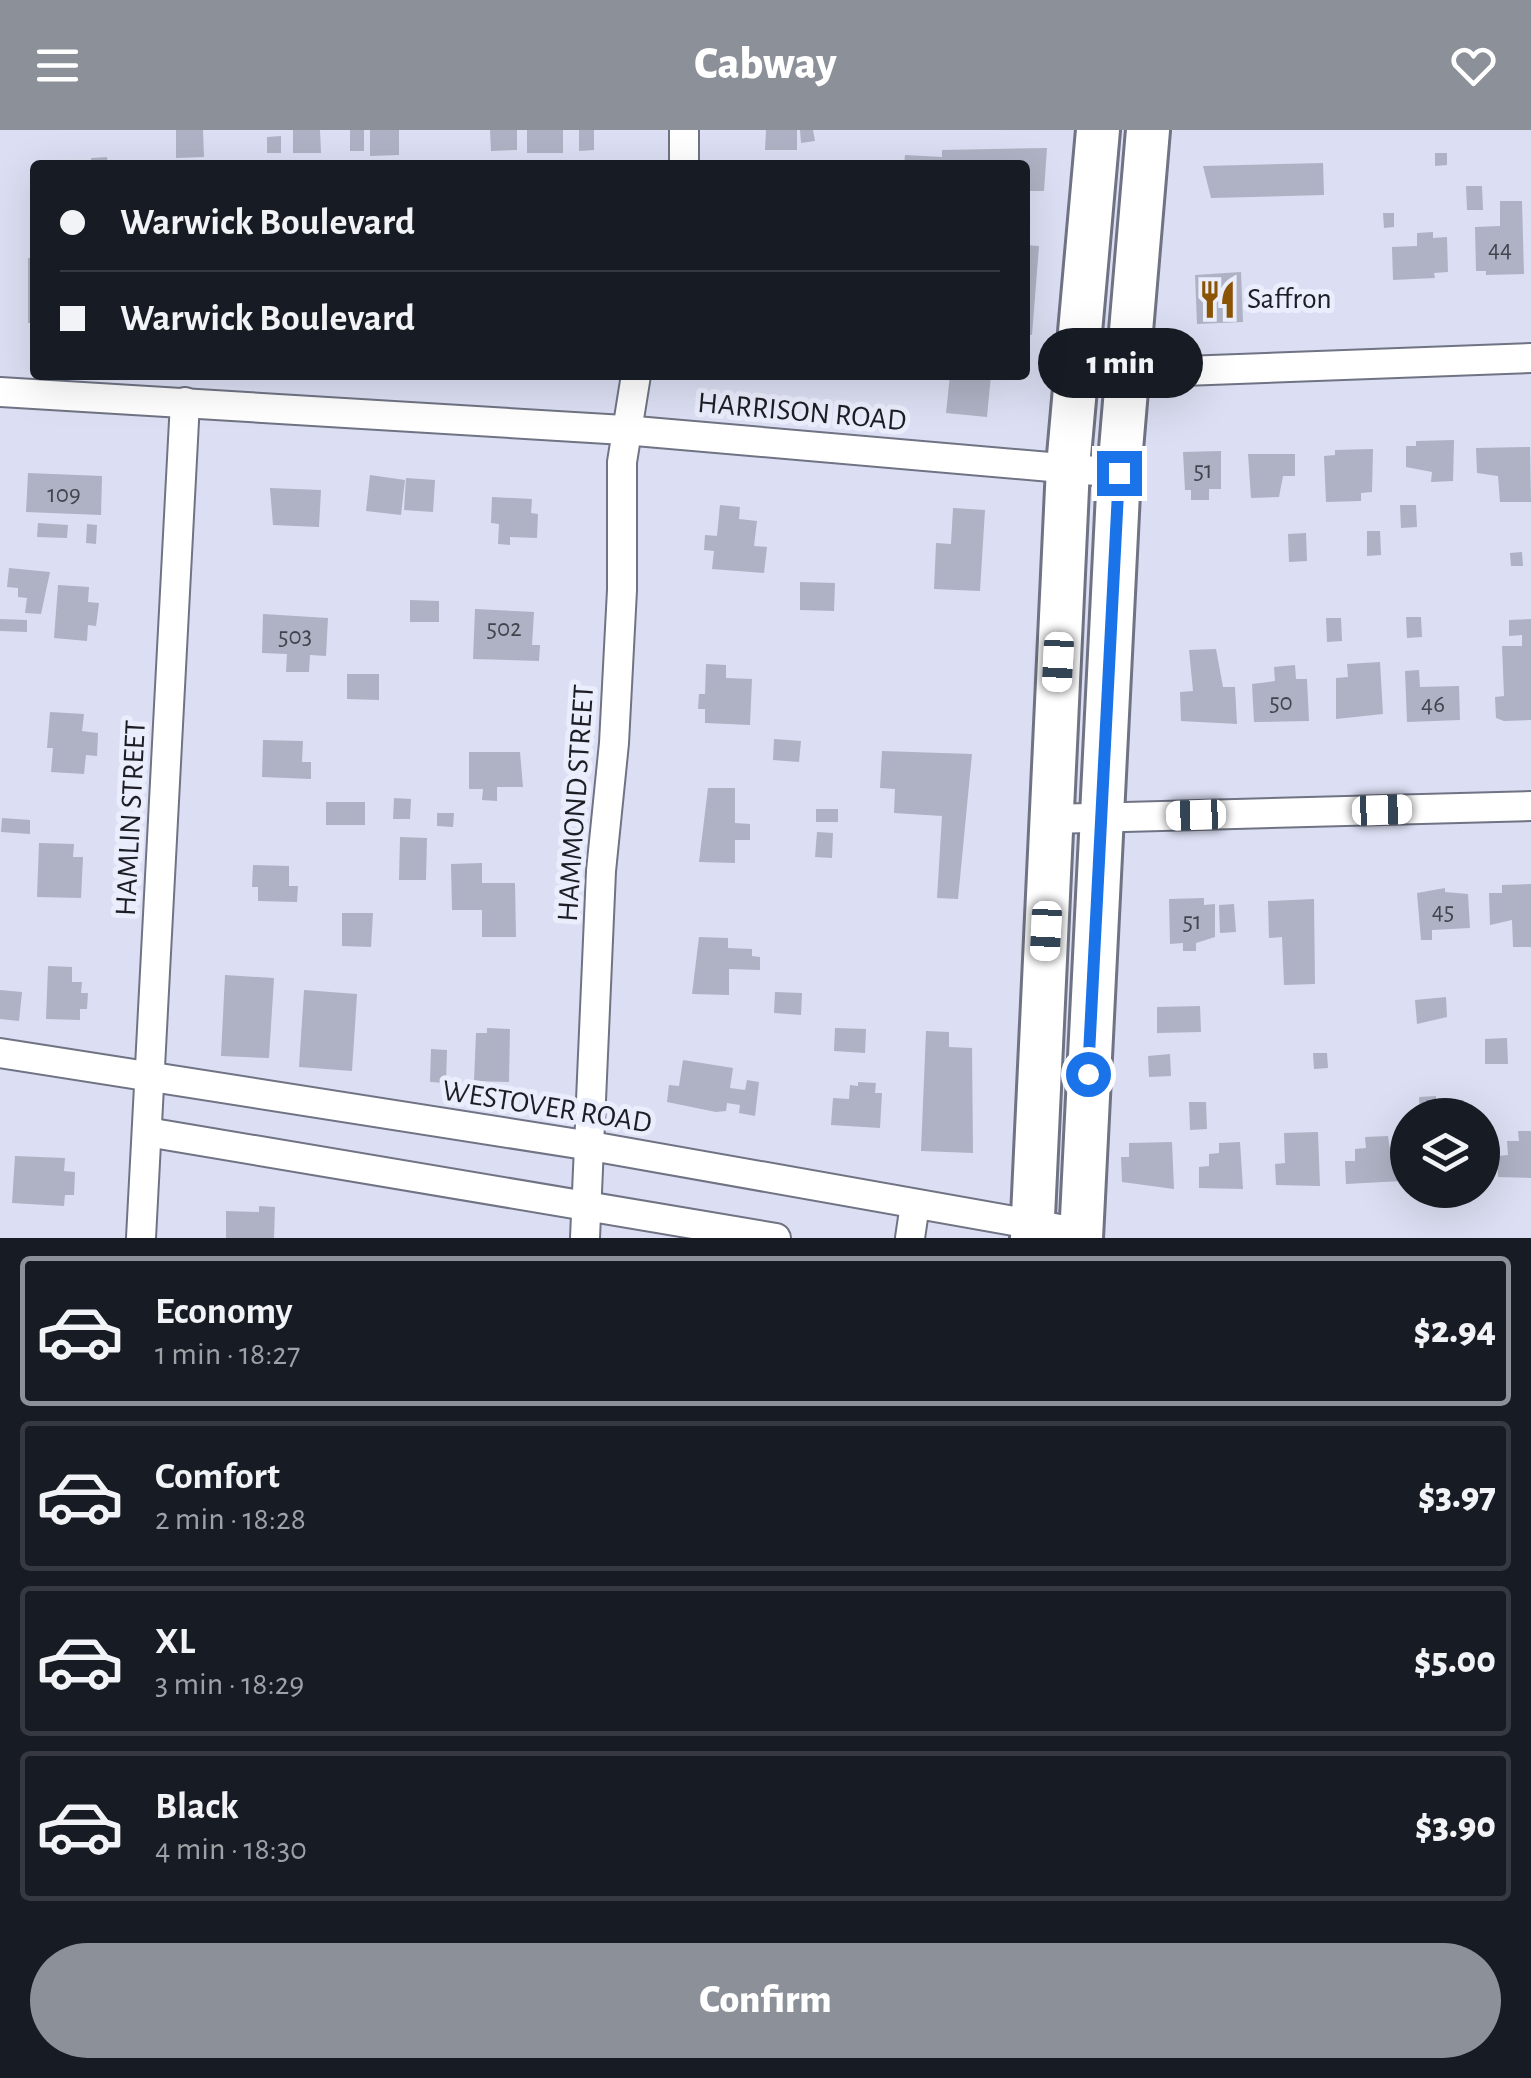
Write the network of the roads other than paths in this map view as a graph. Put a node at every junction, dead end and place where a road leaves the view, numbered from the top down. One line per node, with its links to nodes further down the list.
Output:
1 (684, 130): 4 (street)
2 (1098, 130): 7 (main road)
3 (1148, 130): 6 (main road)
4 (684, 160)
5 (1531, 358): 6 (street)
6 (1126, 373): 7 (street); 13 (main road)
7 (1075, 375): 12 (main road)
8 (635, 380): 11 (street, HAMMOND STREET)
9 (0, 392): 10 (street, HARRISON ROAD)
10 (186, 402): 11 (street, HARRISON ROAD); 18 (street, HAMLIN STREET)
11 (624, 430): 12 (street, HARRISON ROAD); 20 (street, HAMMOND STREET)
12 (1068, 467): 13 (street, HARRISON ROAD); 16 (main road)
13 (1119, 473): 15 (main road)
14 (1531, 806): 15 (street)
15 (1101, 818): 16 (street); 24 (main road)
16 (1050, 819): 23 (main road)
17 (0, 1053): 18 (street, WESTOVER ROAD)
18 (150, 1077): 19 (street, HAMLIN STREET); 20 (street, WESTOVER ROAD)
19 (147, 1132): 22 (street); 25 (street, HAMLIN STREET)
20 (591, 1146): 21 (street, WESTOVER ROAD); 22 (street, HAMMOND STREET)
21 (915, 1204): 23 (street, WESTOVER ROAD); 28 (street)
22 (586, 1208): 26 (street, HAMMOND STREET); 27 (street)
23 (1032, 1231): 24 (street, WESTOVER ROAD)
24 (1082, 1236)
25 (141, 1238)
26 (586, 1238)
27 (776, 1238)
28 (910, 1238)

